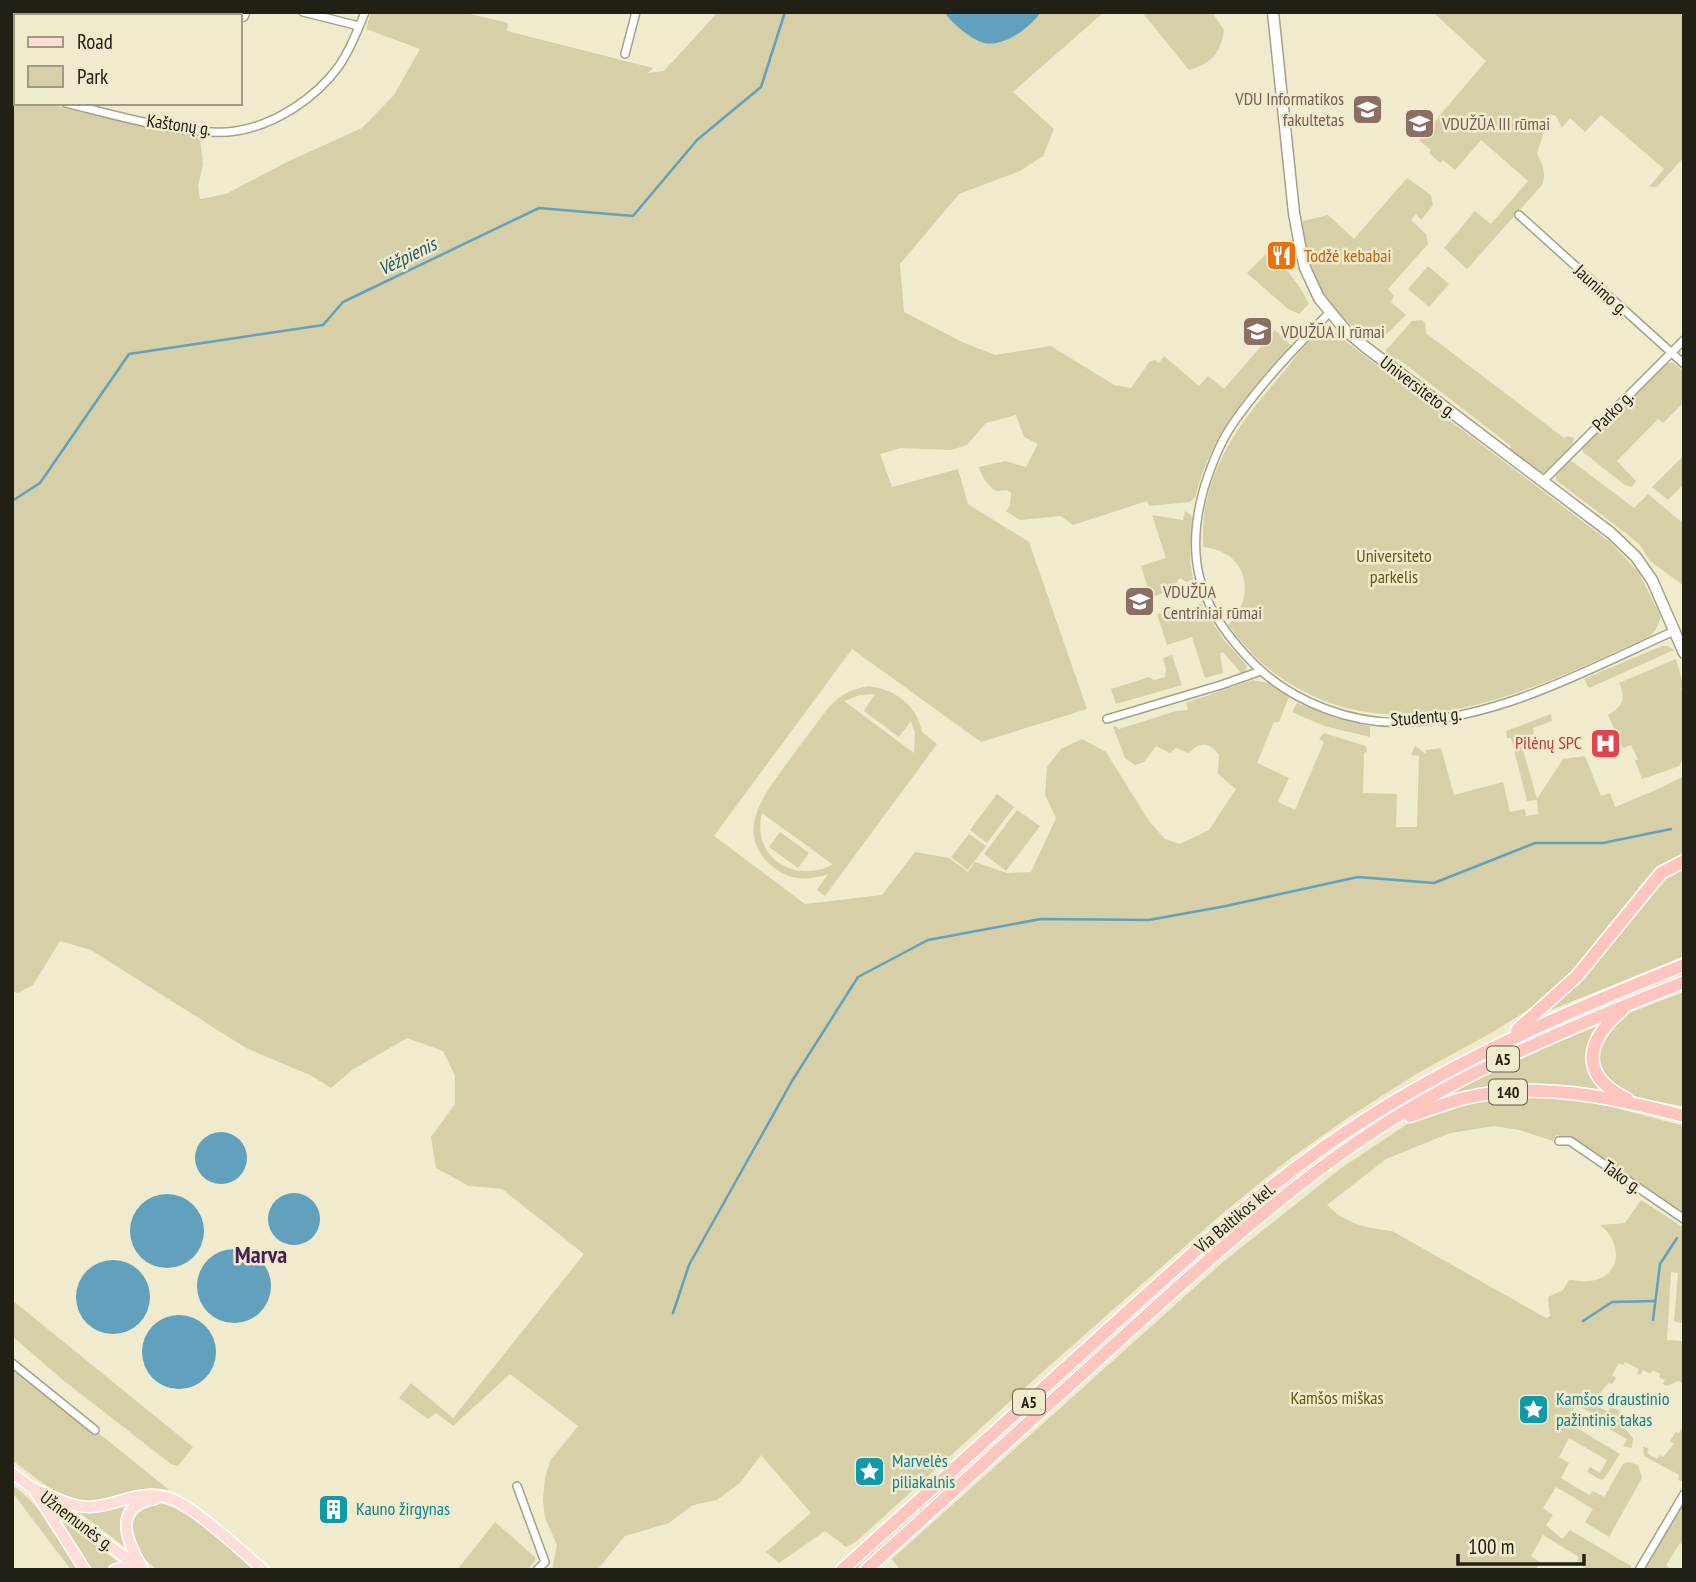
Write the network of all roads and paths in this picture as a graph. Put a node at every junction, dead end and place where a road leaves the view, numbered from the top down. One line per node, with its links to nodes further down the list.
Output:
1 (303, 12): 5 (street)
2 (365, 12): 5 (street, Kaštonų g.)
3 (636, 12): 6 (street)
4 (1273, 12): 10 (main road, Universiteto g.)
5 (359, 26): 8 (street, Kaštonų g.)
6 (625, 54)
7 (84, 105): 8 (street, Kaštonų g.)
8 (102, 107)
9 (1519, 215): 12 (street, Jaunimo g.)
10 (1329, 313): 14 (main road, Universiteto g.); 17 (street, Studentų g.)
11 (1684, 340): 12 (street, Parko g.)
12 (1671, 353): 13 (street, Jaunimo g.); 14 (street, Parko g.)
13 (1684, 365)
14 (1542, 482): 15 (main road, Universiteto g.)
15 (1674, 631): 16 (main road, Universiteto g.); 17 (street, Studentų g.)
16 (1684, 653)
17 (1261, 671): 18 (street)
18 (1107, 719)
19 (1684, 861): 23 (highway)
20 (1684, 965): 23 (highway, Via Baltikos kel. / A5)
21 (1684, 982): 22 (highway, Via Baltikos kel. / A5)
22 (1629, 1004): 24 (highway); 26 (highway, Via Baltikos kel. / A5)
23 (1503, 1041): 36 (highway, Via Baltikos kel. / A5)
24 (1637, 1103): 25 (highway, 140); 26 (highway, 140)
25 (1684, 1116)
26 (1383, 1125): 43 (highway, Via Baltikos kel. / A5)
27 (1559, 1141): 28 (street, Tako g.)
28 (1684, 1219)
29 (12, 1363): 30 (street)
30 (95, 1430)
31 (12, 1473): 33 (main road, Užnemunės g.)
32 (517, 1486): 42 (street)
33 (33, 1488): 35 (main road); 37 (main road); 40 (main road, Užnemunės g.)
34 (1684, 1494): 44 (street)
35 (166, 1496): 40 (main road); 41 (main road)
36 (845, 1567)
37 (85, 1570)
38 (114, 1570): 39 (main road)
39 (134, 1570)
40 (143, 1570)
41 (264, 1570)
42 (537, 1570)
43 (866, 1570)
44 (1639, 1570)

